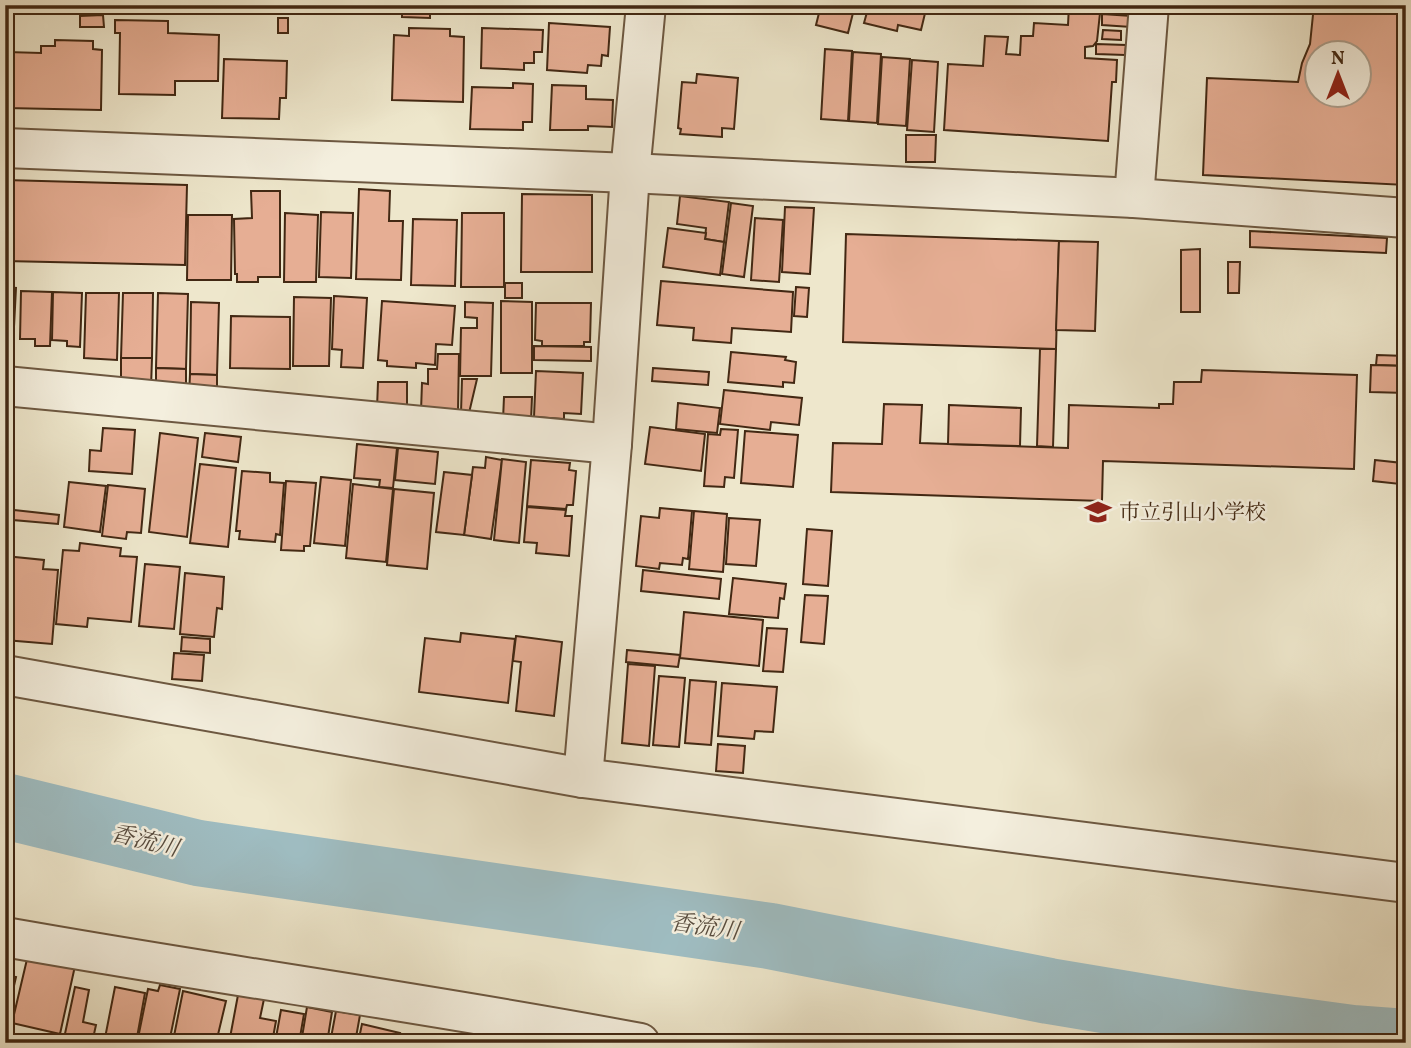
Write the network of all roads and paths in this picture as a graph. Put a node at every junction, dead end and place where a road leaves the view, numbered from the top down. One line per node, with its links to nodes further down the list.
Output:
1 (646, 5): 4 (street)
2 (1149, 5): 5 (street)
3 (5, 148): 4 (street)
4 (630, 173): 5 (street); 8 (street)
5 (1134, 198): 6 (street)
6 (1406, 218)
7 (5, 386): 8 (street)
8 (612, 444): 10 (street)
9 (5, 675): 10 (street)
10 (583, 778): 11 (street)
11 (1406, 883)
12 (5, 937): 13 (street)
13 (550, 1034): 14 (street)
14 (640, 1043)

